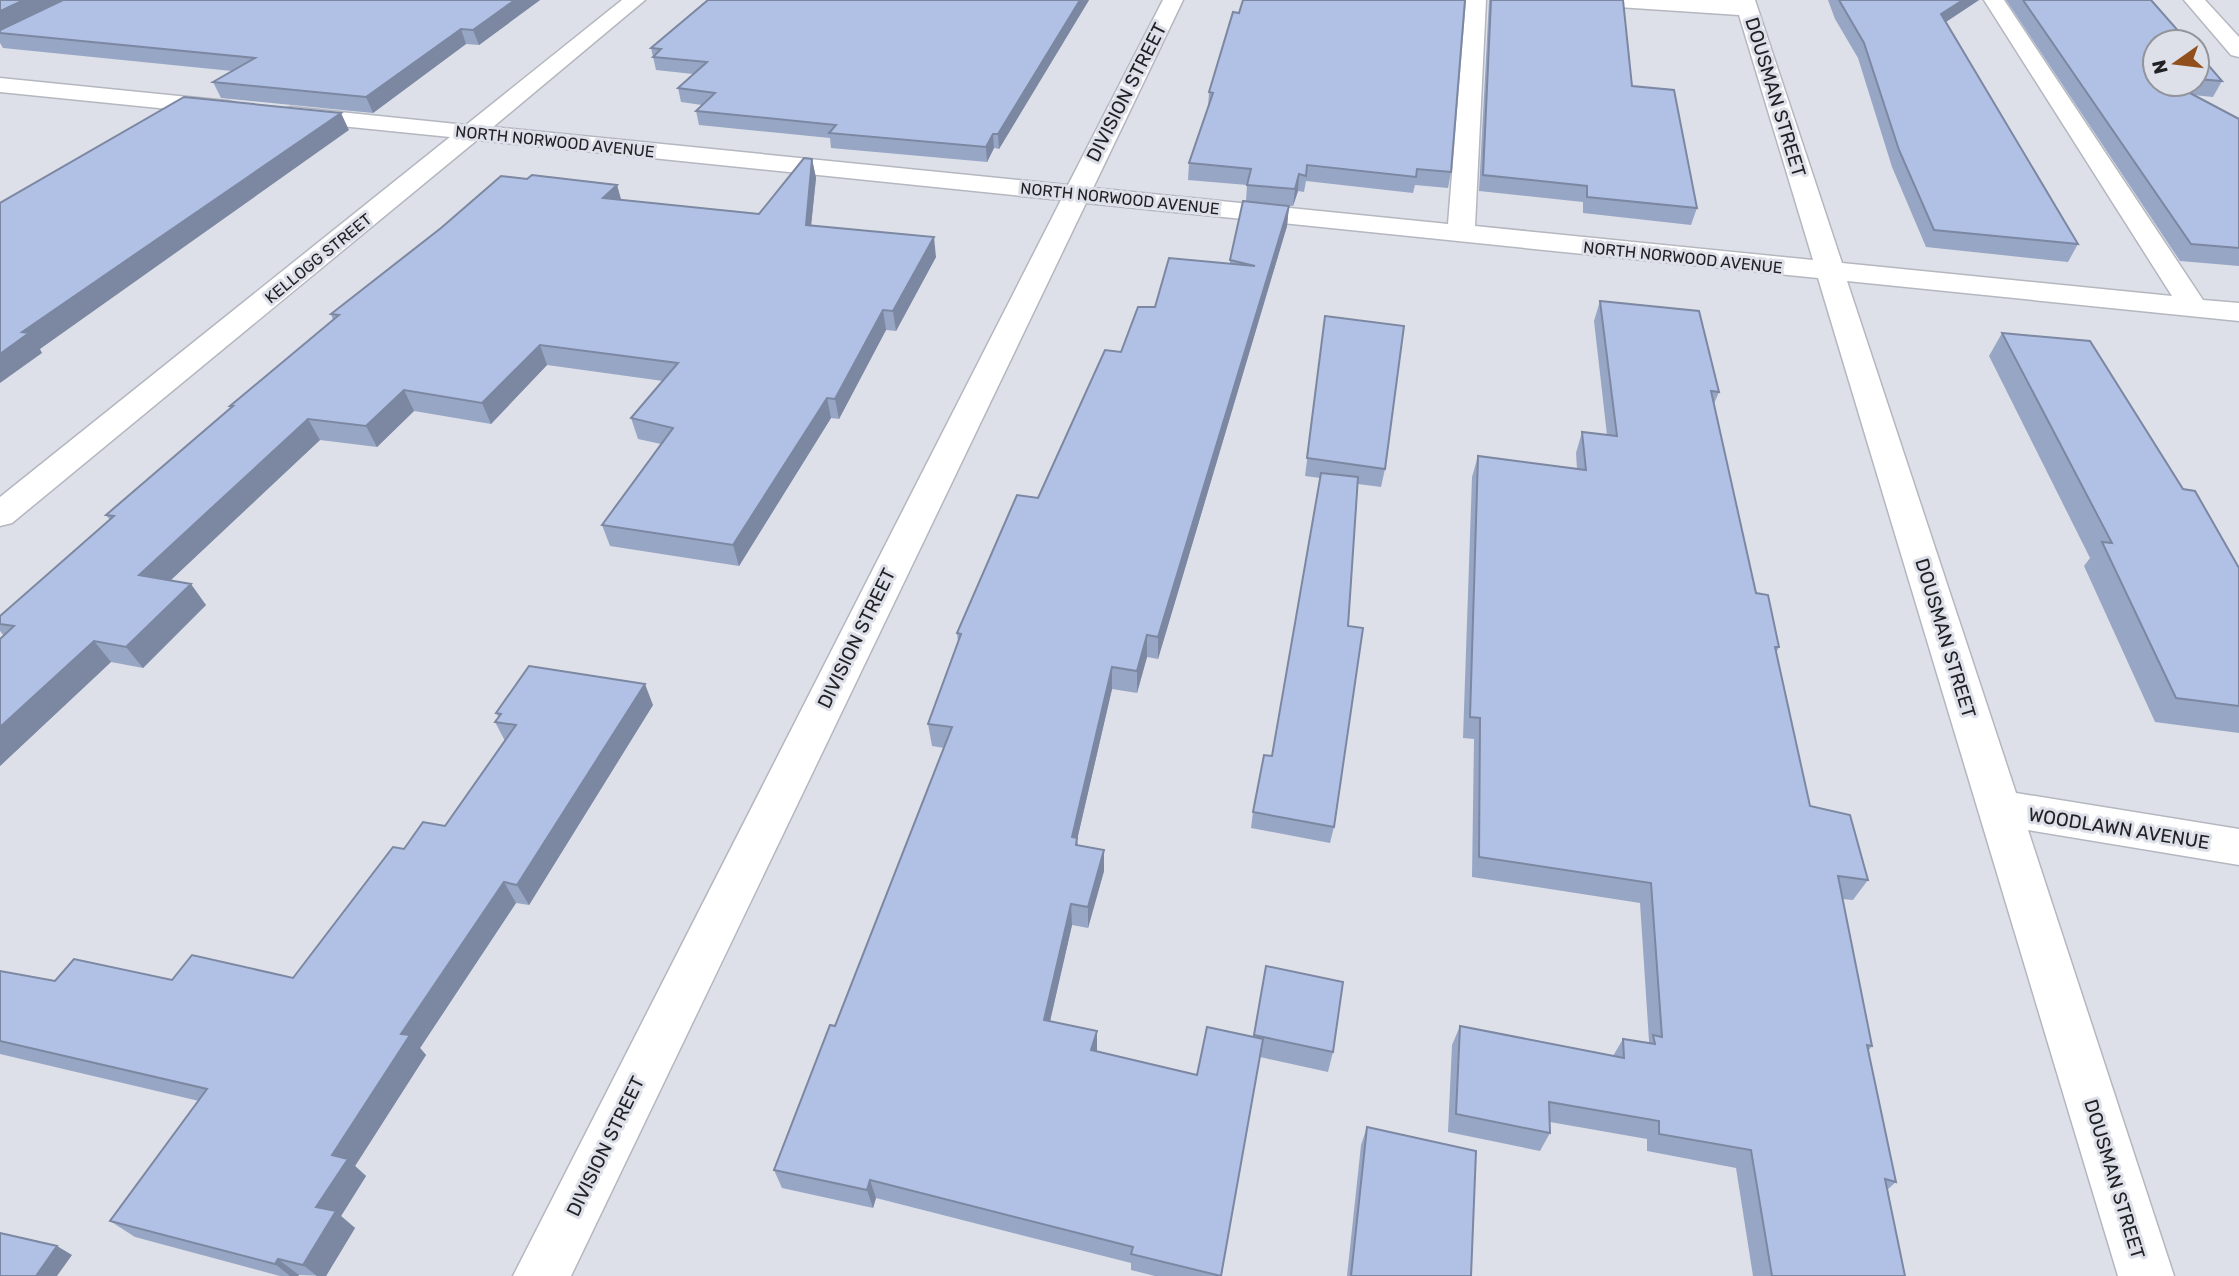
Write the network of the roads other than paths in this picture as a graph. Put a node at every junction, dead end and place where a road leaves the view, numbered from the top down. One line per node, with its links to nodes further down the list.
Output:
1 (635, 0): 10 (street, KELLOGG STREET)
2 (1172, 0): 11 (street, DIVISION STREET)
3 (1476, 0): 12 (street)
4 (1603, 0): 7 (street)
5 (1994, 0): 14 (street)
6 (2194, 0): 8 (street)
7 (1747, 5): 13 (street, DOUSMAN STREET)
8 (2239, 50)
9 (0, 85): 10 (street, NORTH NORWOOD AVENUE)
10 (473, 132): 11 (street, NORTH NORWOOD AVENUE); 16 (street, KELLOGG STREET)
11 (1075, 193): 12 (street, NORTH NORWOOD AVENUE); 19 (street, DIVISION STREET)
12 (1461, 235): 13 (street, NORTH NORWOOD AVENUE)
13 (1830, 272): 14 (street, NORTH NORWOOD AVENUE); 17 (street, DOUSMAN STREET)
14 (2193, 307): 15 (street, NORTH NORWOOD AVENUE)
15 (2239, 312)
16 (0, 515)
17 (2000, 808): 18 (street, WOODLAWN AVENUE); 20 (street, DOUSMAN STREET)
18 (2239, 847)
19 (541, 1276)
20 (2146, 1276)

